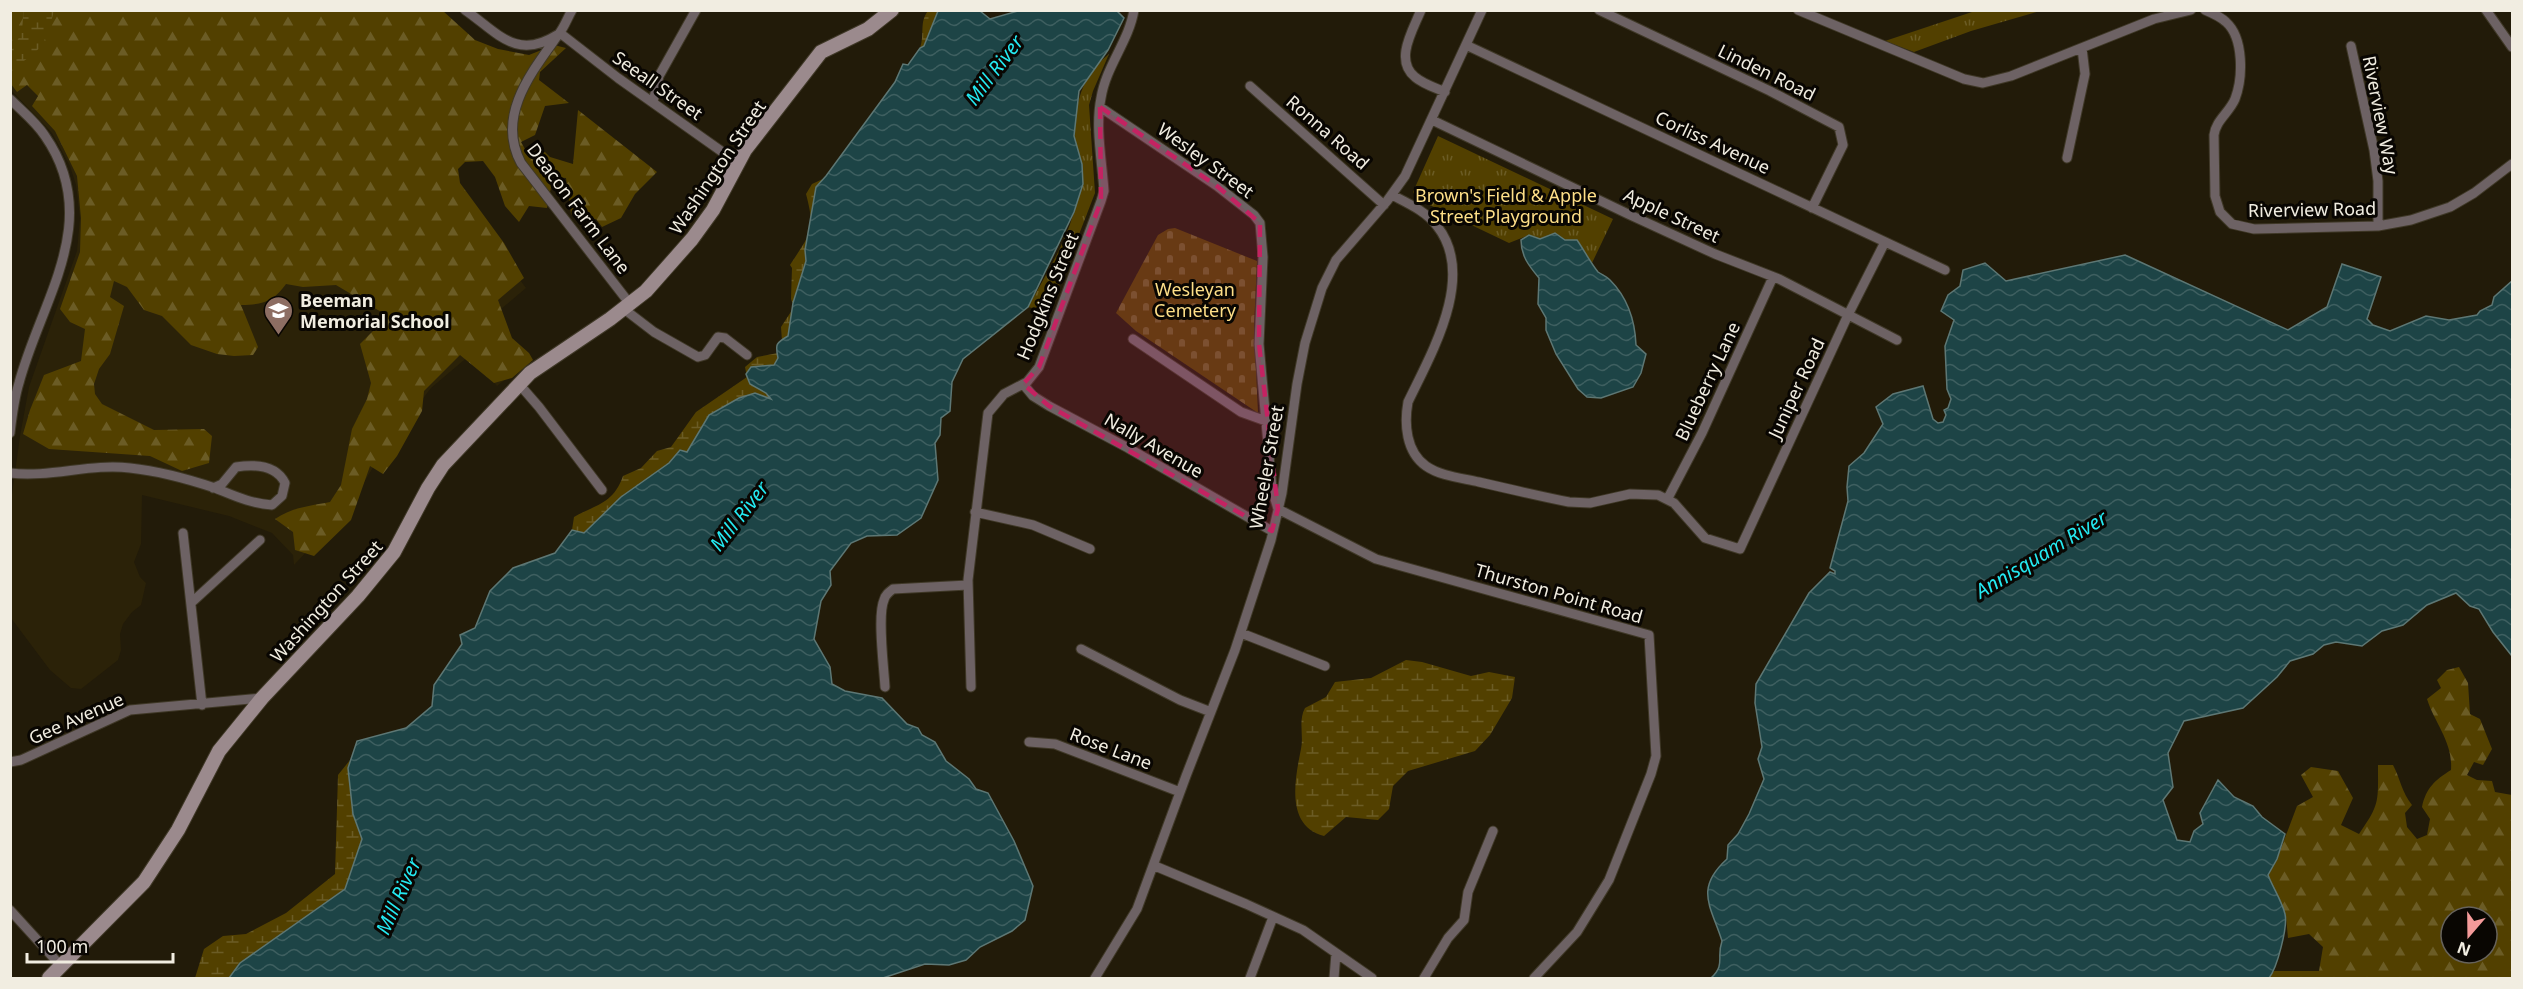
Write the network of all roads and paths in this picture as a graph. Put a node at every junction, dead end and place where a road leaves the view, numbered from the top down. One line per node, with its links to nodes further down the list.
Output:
1 (465, 10): 13 (street)
2 (572, 10): 13 (street, Deacon Farm Lane)
3 (696, 10): 21 (street)
4 (892, 10): 25 (main road, Washington Street)
5 (1134, 10): 22 (street, Hodgkins Street)
6 (1421, 10): 19 (street)
7 (1482, 10): 14 (street, Wheeler Street)
8 (1599, 10): 29 (street, Linden Road)
9 (1798, 10): 17 (street)
10 (2191, 10): 17 (street)
11 (2205, 10): 30 (street, Riverview Road)
12 (2486, 10): 16 (street)
13 (560, 33): 21 (street, Seeall Street); 34 (street, Deacon Farm Lane)
14 (1466, 45): 19 (street, Wheeler Street); 29 (street, Corliss Avenue)
15 (2351, 46): 30 (street, Riverview Way)
16 (2512, 47)
17 (2082, 48): 24 (street)
18 (1250, 86): 28 (street, Ronna Road)
19 (1445, 92): 23 (street, Wheeler Street)
20 (10, 99): 42 (street)
21 (653, 102): 25 (street, Seeall Street)
22 (1100, 107): 40 (street, Hodgkins Street); 41 (street, Wesley Street)
23 (1432, 120): 27 (street, Wheeler Street); 33 (street, Apple Street)
24 (2067, 158)
25 (738, 163): 34 (main road, Washington Street)
26 (2512, 164): 30 (street, Riverview Road)
27 (1392, 195): 28 (street, Wheeler Street); 46 (street)
28 (1384, 205): 47 (street, Wheeler Street)
29 (1812, 208): 31 (street, Corliss Avenue)
30 (2378, 226)
31 (1885, 242): 32 (street, Corliss Avenue); 35 (street, Juniper Road)
32 (1945, 270)
33 (1773, 277): 35 (street, Apple Street); 46 (street, Blueberry Lane)
34 (627, 306): 38 (street, Deacon Farm Lane); 39 (main road, Washington Street)
35 (1848, 315): 37 (street, Apple Street); 46 (street, Juniper Road)
36 (1133, 339): 41 (street)
37 (1897, 340)
38 (747, 354)
39 (519, 384): 45 (street); 60 (main road, Washington Street)
40 (1023, 384): 48 (street, Hodgkins Street); 49 (street, Nally Avenue)
41 (1266, 421): 47 (street, Wesley Street)
42 (10, 433)
43 (10, 473): 44 (street)
44 (213, 488): 44 (street)
45 (602, 490)
46 (1668, 498)
47 (1278, 509): 49 (street, Wheeler Street); 78 (street, Thurston Point Road)
48 (975, 512): 52 (street); 53 (street, Hodgkins Street)
49 (1272, 531): 55 (street, Wheeler Street)
50 (183, 533): 54 (street)
51 (260, 540): 54 (street)
52 (1090, 549)
53 (968, 585): 58 (street); 59 (street, Hodgkins Street)
54 (191, 603): 61 (street)
55 (1241, 633): 57 (street); 62 (street, Wheeler Street)
56 (1081, 649): 62 (street)
57 (1325, 666)
58 (885, 687)
59 (971, 687)
60 (262, 698): 61 (street, Gee Avenue); 71 (main road, Washington Street)
61 (202, 705): 64 (street, Gee Avenue)
62 (1211, 712): 65 (street, Wheeler Street)
63 (1029, 742): 65 (street, Rose Lane)
64 (10, 762)
65 (1180, 792): 67 (street, Wheeler Street)
66 (1493, 831): 77 (street)
67 (1155, 866): 69 (street); 73 (street, Wheeler Street)
68 (10, 910): 71 (street)
69 (1273, 917): 70 (street); 74 (street)
70 (1336, 953): 75 (street); 76 (street)
71 (61, 966): 72 (main road, Washington Street)
72 (49, 978)
73 (1095, 978)
74 (1250, 978)
75 (1334, 978)
76 (1372, 978)
77 (1424, 978)
78 (1534, 978)

